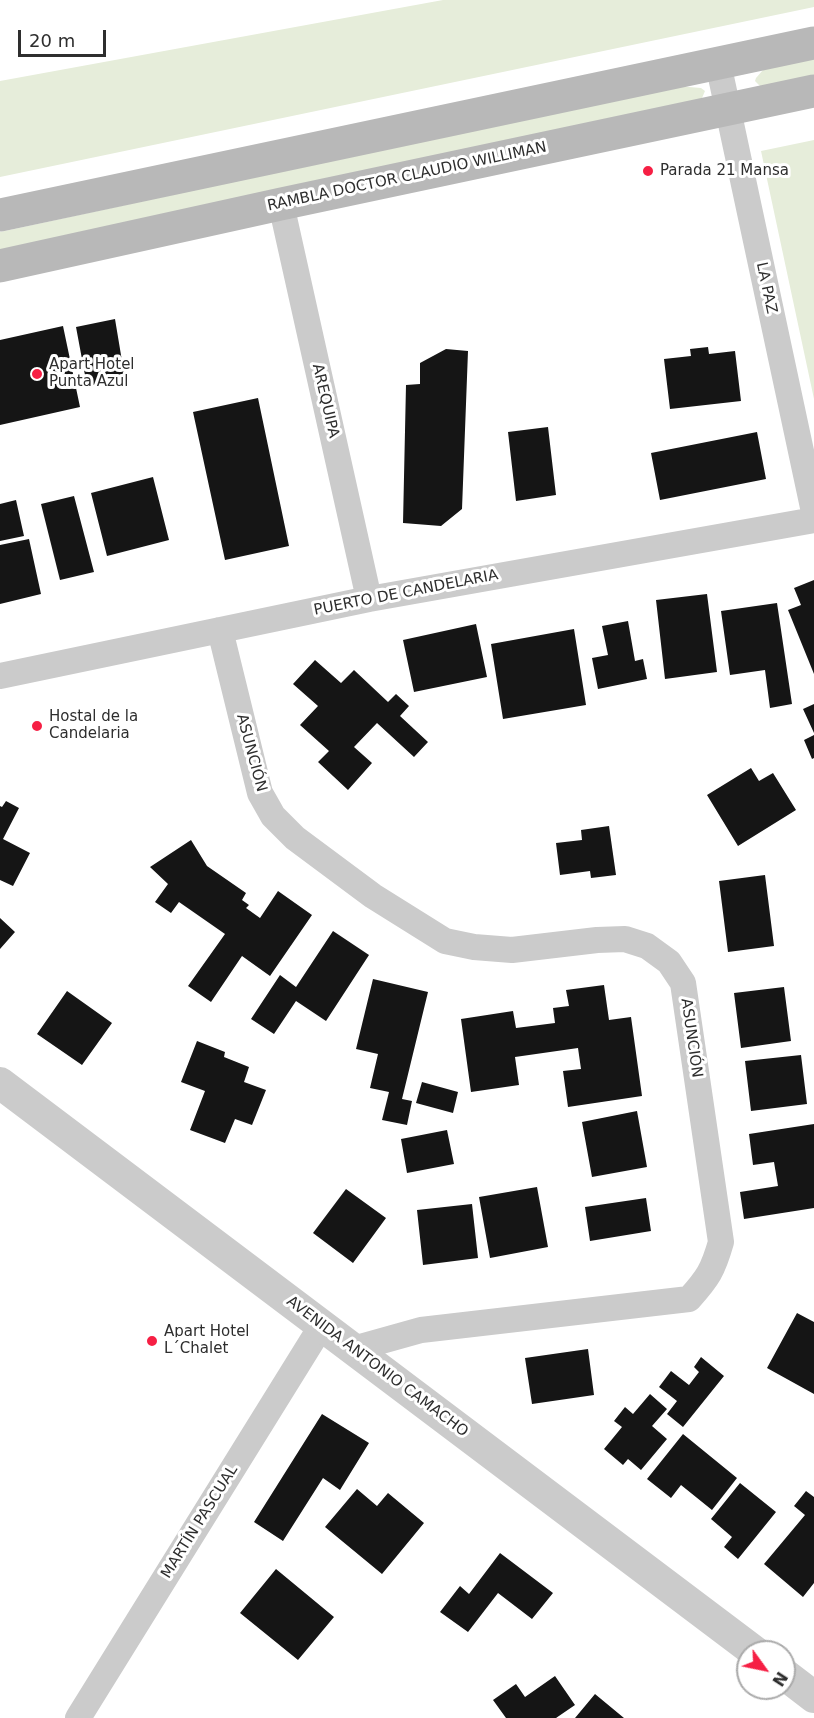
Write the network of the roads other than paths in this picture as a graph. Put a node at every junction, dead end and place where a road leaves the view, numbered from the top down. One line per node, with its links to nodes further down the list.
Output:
1 (814, 43): 2 (main road)
2 (718, 63): 4 (street, LA PAZ); 6 (main road)
3 (814, 91): 4 (main road, RAMBLA DOCTOR CLAUDIO WILLIMAN)
4 (728, 109): 5 (main road, RAMBLA DOCTOR CLAUDIO WILLIMAN); 8 (street, LA PAZ)
5 (281, 204): 7 (main road, RAMBLA DOCTOR CLAUDIO WILLIMAN); 10 (street, AREQUIPA)
6 (0, 215)
7 (0, 266)
8 (814, 512)
9 (814, 520): 10 (street, PUERTO DE CANDELARIA)
10 (369, 599): 11 (street, PUERTO DE CANDELARIA)
11 (220, 630): 12 (street, PUERTO DE CANDELARIA); 15 (street, ASUNCIÓN)
12 (0, 676)
13 (0, 1083): 14 (street, AVENIDA ANTONIO CAMACHO)
14 (322, 1325): 15 (street, AVENIDA ANTONIO CAMACHO); 19 (street, MARTÍN PASCUAL)
15 (353, 1349): 16 (street, AVENIDA ANTONIO CAMACHO)
16 (739, 1640)
17 (796, 1683): 18 (street)
18 (814, 1697)
19 (78, 1718)

